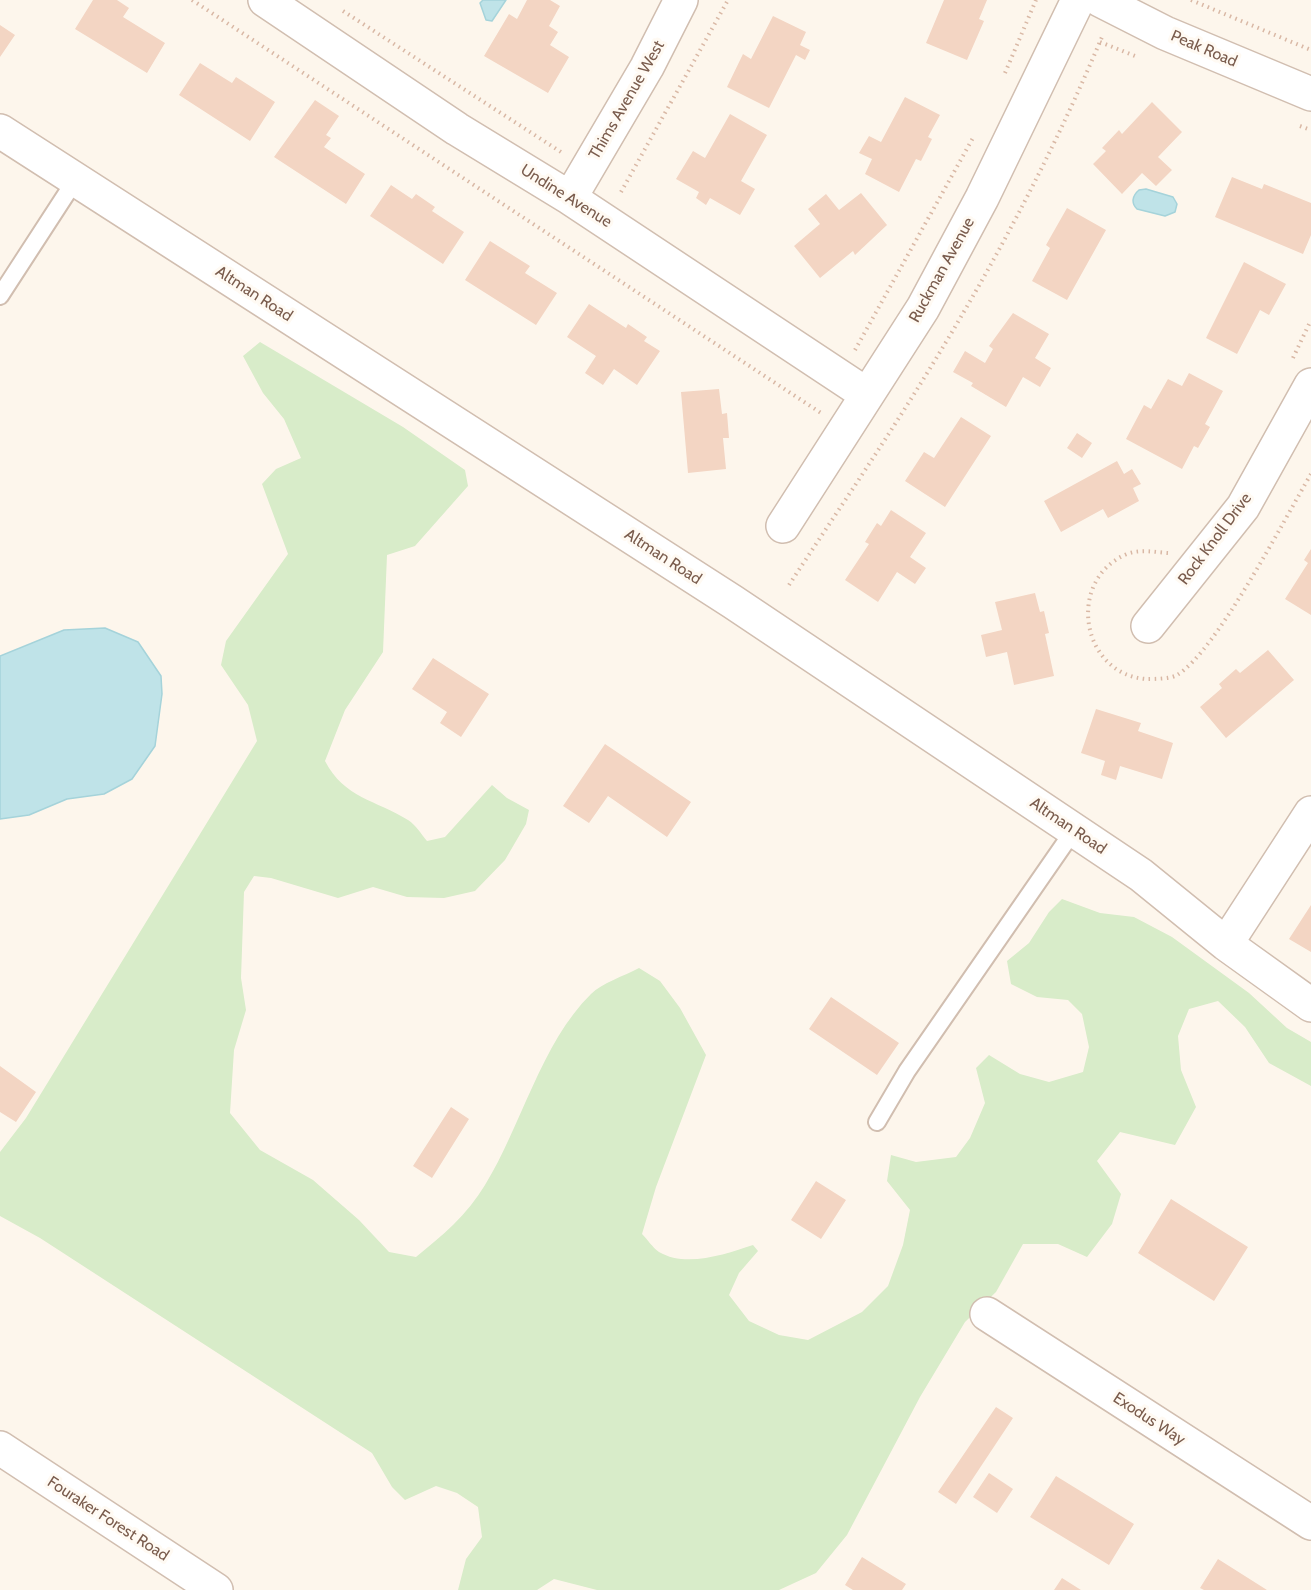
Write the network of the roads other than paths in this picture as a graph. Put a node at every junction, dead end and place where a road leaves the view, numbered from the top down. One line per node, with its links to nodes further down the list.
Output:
1 (265, 0): 8 (street, Undine Avenue)
2 (681, 0): 8 (street, Thims Avenue West)
3 (1077, 0): 11 (street, Ruckman Avenue)
4 (1100, 0): 5 (street, Peak Road)
5 (1311, 94)
6 (0, 131): 7 (street, Altman Road)
7 (75, 179): 9 (lane); 15 (street, Altman Road)
8 (570, 198): 11 (street, Undine Avenue)
9 (0, 297)
10 (1311, 385): 13 (street, Rock Knoll Drive)
11 (866, 394): 12 (street, Ruckman Avenue)
12 (783, 526)
13 (1149, 627)
14 (1311, 813): 16 (street)
15 (1074, 830): 16 (street, Altman Road); 18 (lane)
16 (1226, 944): 17 (street, Altman Road)
17 (1311, 1005)
18 (877, 1122)
19 (987, 1314): 21 (street, Exodus Way)
20 (0, 1448): 22 (street, Fouraker Forest Road)
21 (1311, 1523)
22 (216, 1590)

